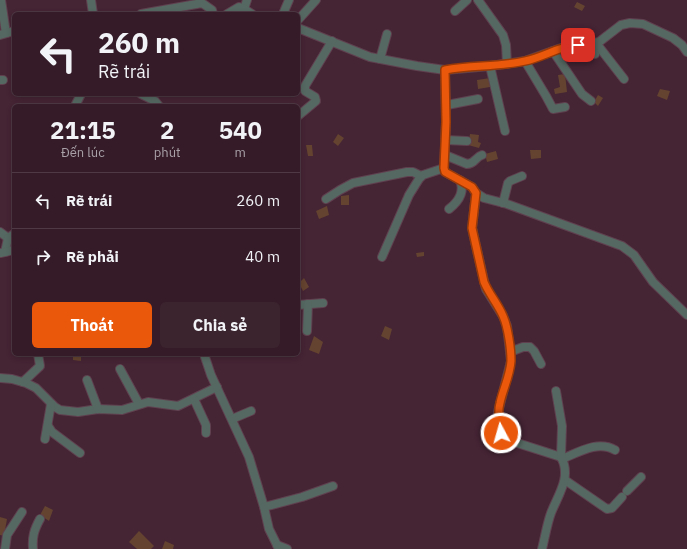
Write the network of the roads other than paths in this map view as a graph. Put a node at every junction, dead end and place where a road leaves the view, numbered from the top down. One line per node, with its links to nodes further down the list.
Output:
1 (0, 0): 18 (street)
2 (91, 0): 10 (street)
3 (248, 0): 8 (street)
4 (289, 0): 15 (street)
5 (316, 0): 16 (street)
6 (467, 0): 9 (street)
7 (478, 0): 27 (street)
8 (244, 9): 13 (street); 14 (street)
9 (455, 11)
10 (93, 12)
11 (152, 12): 12 (street)
12 (212, 12)
13 (230, 12)
14 (249, 12)
15 (284, 12)
16 (300, 18)
17 (300, 29): 20 (street)
18 (7, 33)
19 (387, 34): 25 (street)
20 (332, 41): 25 (street); 37 (street)
21 (592, 44): 22 (street); 23 (street); 24 (street); 30 (street)
22 (552, 50): 26 (street); 33 (street)
23 (687, 52)
24 (595, 54)
25 (380, 59): 29 (street)
26 (526, 61): 27 (street); 36 (street)
27 (507, 64): 28 (street)
28 (490, 66): 29 (street); 38 (street)
29 (445, 70): 35 (street)
30 (624, 79)
31 (145, 96): 34 (street)
32 (478, 99): 35 (street)
33 (591, 101)
34 (158, 104)
35 (446, 105): 39 (street)
36 (565, 107)
37 (300, 114)
38 (506, 130)
39 (446, 140): 40 (street); 41 (street)
40 (467, 141)
41 (445, 155): 42 (street); 43 (street)
42 (482, 155)
43 (444, 168): 44 (street); 46 (street)
44 (421, 176): 48 (street); 54 (street)
45 (522, 176): 49 (street)
46 (460, 180): 47 (street); 50 (street)
47 (476, 193): 49 (street); 60 (street)
48 (326, 199)
49 (503, 203): 58 (street)
50 (449, 210)
51 (0, 232): 52 (street)
52 (11, 236): 53 (street)
53 (3, 253)
54 (382, 257)
55 (323, 303): 56 (street)
56 (308, 304): 57 (street); 59 (street)
57 (300, 305)
58 (687, 315)
59 (307, 331)
60 (510, 352): 63 (street); 81 (street)
61 (38, 356): 67 (street)
62 (205, 356): 68 (street)
63 (540, 364)
64 (120, 370): 72 (street)
65 (0, 378): 67 (street)
66 (87, 380): 73 (street)
67 (23, 382): 71 (street)
68 (217, 387): 70 (street); 75 (street)
69 (556, 392): 81 (street)
70 (194, 399): 72 (street); 77 (street)
71 (52, 404): 73 (street); 76 (street)
72 (139, 404): 73 (street)
73 (98, 409)
74 (252, 411): 75 (street)
75 (232, 419): 85 (street)
76 (48, 426): 78 (street); 80 (street)
77 (206, 433)
78 (45, 439)
79 (614, 450): 81 (street)
80 (80, 453)
81 (562, 458): 83 (street)
82 (641, 477): 83 (street)
83 (565, 480): 92 (street)
84 (332, 486): 85 (street)
85 (264, 507): 88 (street)
86 (22, 512): 89 (street)
87 (40, 519): 90 (street)
88 (278, 547): 91 (street)
89 (5, 549)
90 (33, 549)
91 (287, 549)
92 (542, 549)

